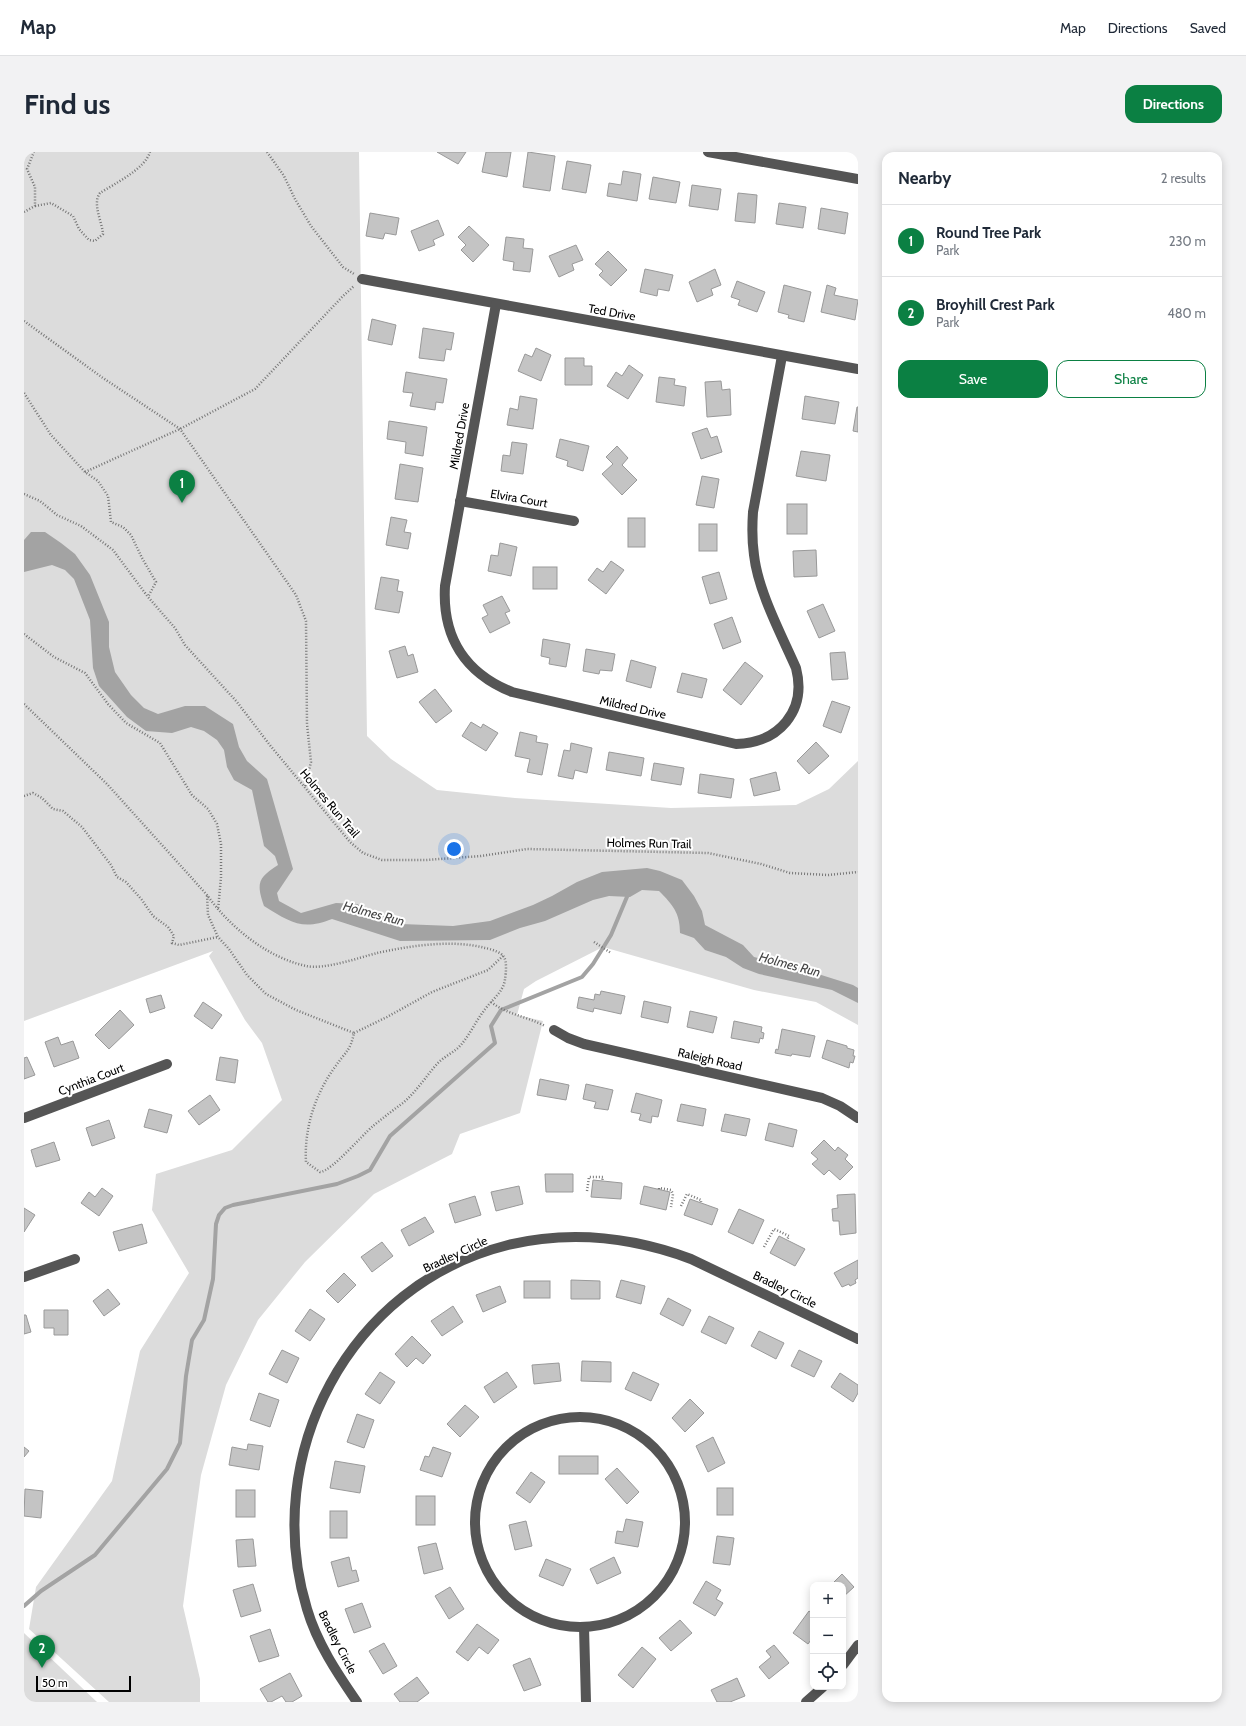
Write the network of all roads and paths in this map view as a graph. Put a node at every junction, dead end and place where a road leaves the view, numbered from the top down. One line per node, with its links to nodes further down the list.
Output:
1 (34, 152): 7 (path)
2 (150, 152): 9 (path)
3 (267, 152): 11 (path)
4 (708, 152): 5 (street)
5 (754, 156): 8 (street)
6 (24, 164): 7 (path)
7 (27, 169): 9 (path)
8 (858, 179)
9 (35, 206): 10 (path)
10 (24, 212)
11 (362, 279): 12 (street, Ted Drive); 17 (path)
12 (496, 304): 14 (street, Ted Drive); 20 (street, Mildred Drive)
13 (24, 321): 17 (path)
14 (782, 356): 15 (street, Ted Drive); 20 (street, Mildred Drive)
15 (858, 369)
16 (24, 393): 18 (path)
17 (180, 429): 18 (path); 25 (path)
18 (85, 472): 22 (path)
19 (24, 494): 22 (path, Holmes Run Trail)
20 (460, 501): 21 (street, Elvira Court)
21 (574, 521)
22 (148, 597): 25 (path, Holmes Run Trail)
23 (24, 634): 29 (path)
24 (24, 704): 28 (path)
25 (305, 788): 27 (path, Holmes Run Trail)
26 (24, 796): 30 (path)
27 (858, 872)
28 (207, 895): 29 (path); 30 (path)
29 (218, 910): 33 (path)
30 (218, 937): 36 (path)
31 (594, 942): 32 (path)
32 (611, 953)
33 (504, 956): 34 (path); 36 (path)
34 (491, 1002): 35 (path); 36 (path)
35 (554, 1030): 39 (street, Raleigh Road)
36 (354, 1033)
37 (167, 1064): 38 (street, Cynthia Court)
38 (24, 1118)
39 (858, 1118)
40 (602, 1181): 42 (path)
41 (659, 1189): 45 (path)
42 (587, 1191)
43 (701, 1202): 44 (path)
44 (681, 1206)
45 (671, 1208)
46 (787, 1240): 47 (path)
47 (764, 1247)
48 (75, 1259): 49 (street)
49 (24, 1277)
50 (858, 1339): 55 (street, Bradley Circle)
51 (584, 1627): 51 (street); 56 (street)
52 (858, 1645): 53 (street)
53 (846, 1661)
54 (820, 1690): 57 (street)
55 (357, 1702)
56 (586, 1702)
57 (806, 1702)

